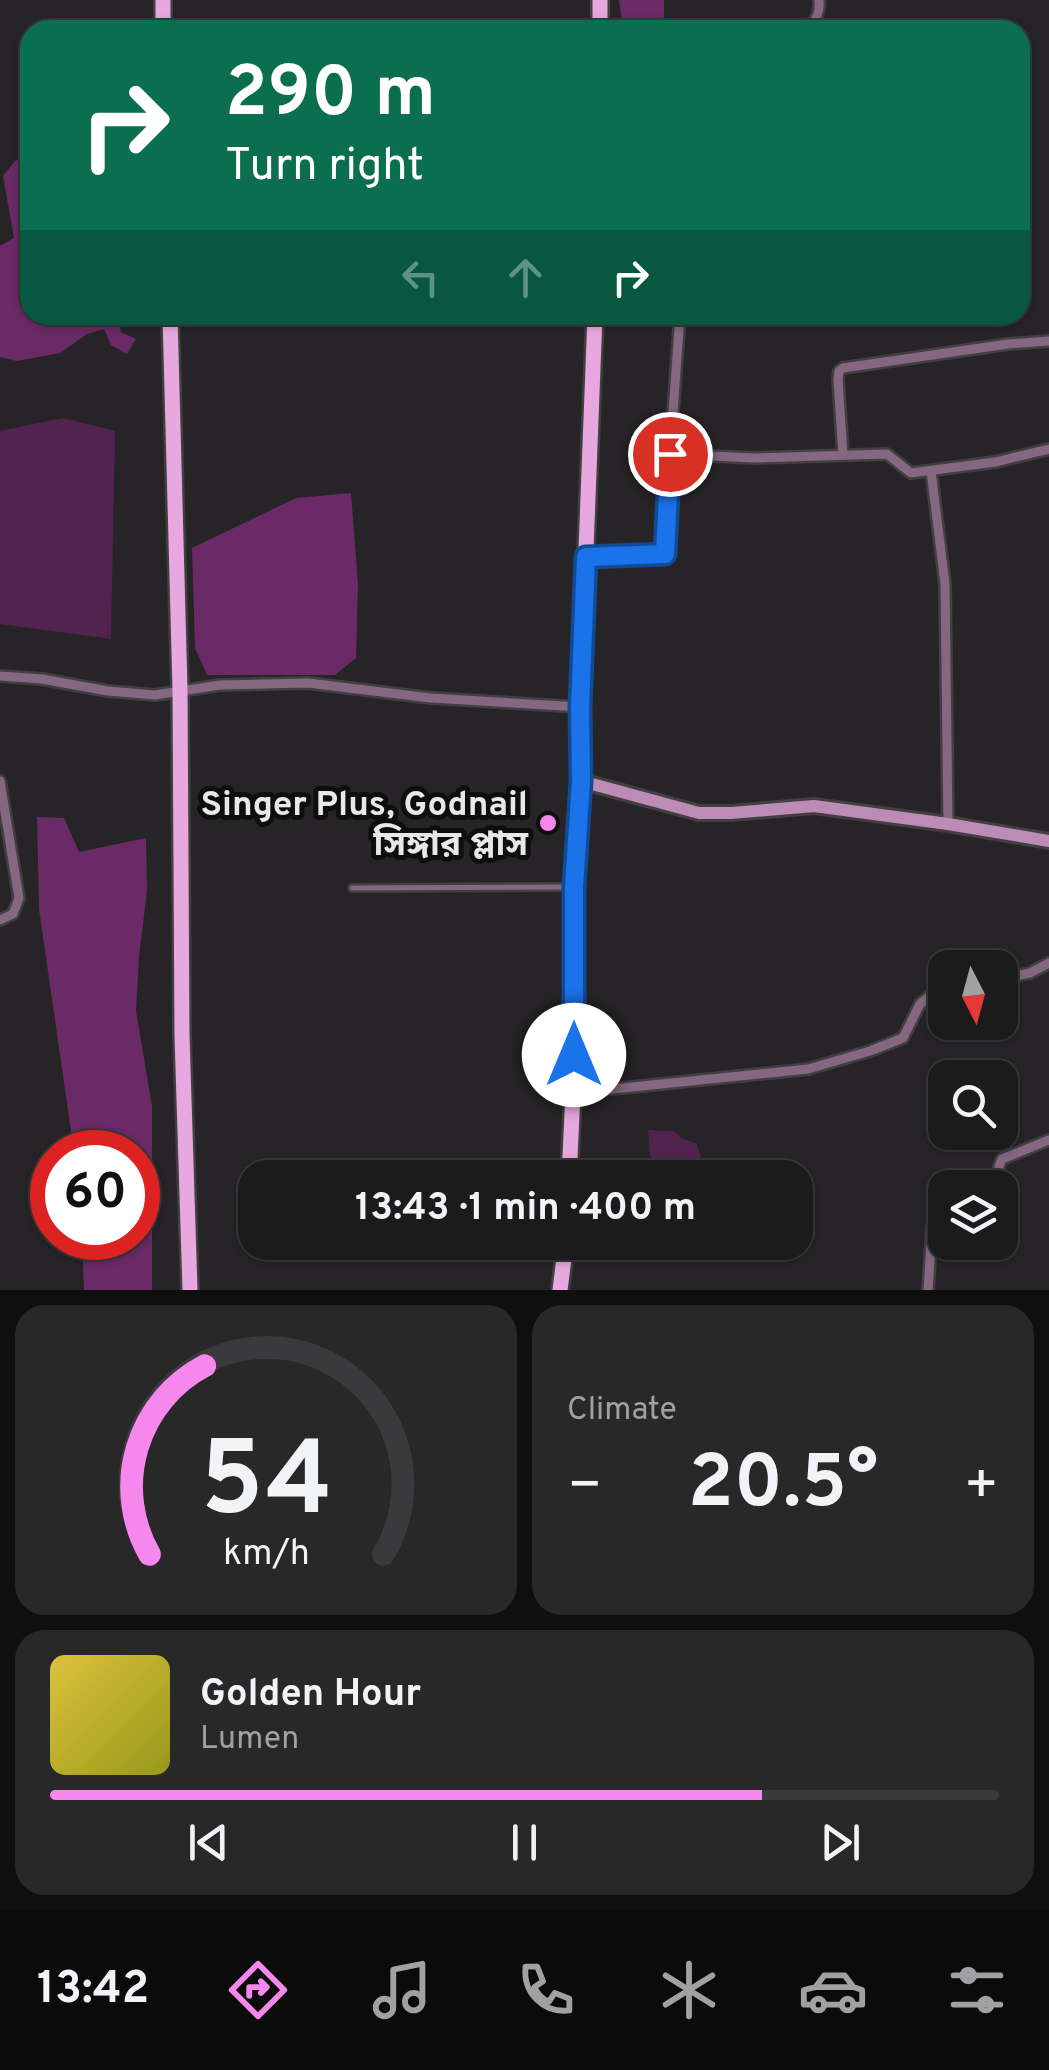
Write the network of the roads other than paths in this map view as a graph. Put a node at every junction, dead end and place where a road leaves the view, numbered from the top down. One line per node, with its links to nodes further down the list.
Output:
1 (170, 325): 11 (main road)
2 (595, 325): 9 (main road)
3 (679, 325): 6 (street)
4 (1049, 341): 7 (street)
5 (1049, 449): 8 (street)
6 (670, 454): 7 (street); 9 (street)
7 (844, 455): 8 (street)
8 (931, 472): 15 (street)
9 (586, 557): 12 (main road)
10 (0, 676): 11 (street)
11 (180, 690): 12 (street); 29 (main road)
12 (580, 707): 14 (main road)
13 (0, 781): 19 (street)
14 (581, 781): 15 (street); 17 (main road)
15 (948, 824): 16 (street)
16 (1049, 841)
17 (574, 887): 18 (lane); 23 (main road)
18 (352, 888)
19 (0, 920)
20 (1049, 962): 21 (street)
21 (1018, 975)
22 (928, 998): 23 (street)
23 (573, 1094): 25 (main road)
24 (1049, 1140): 26 (street)
25 (570, 1160)
26 (999, 1170)
27 (564, 1260): 30 (main road)
28 (930, 1260): 31 (street)
29 (190, 1290)
30 (560, 1290)
31 (928, 1290)

